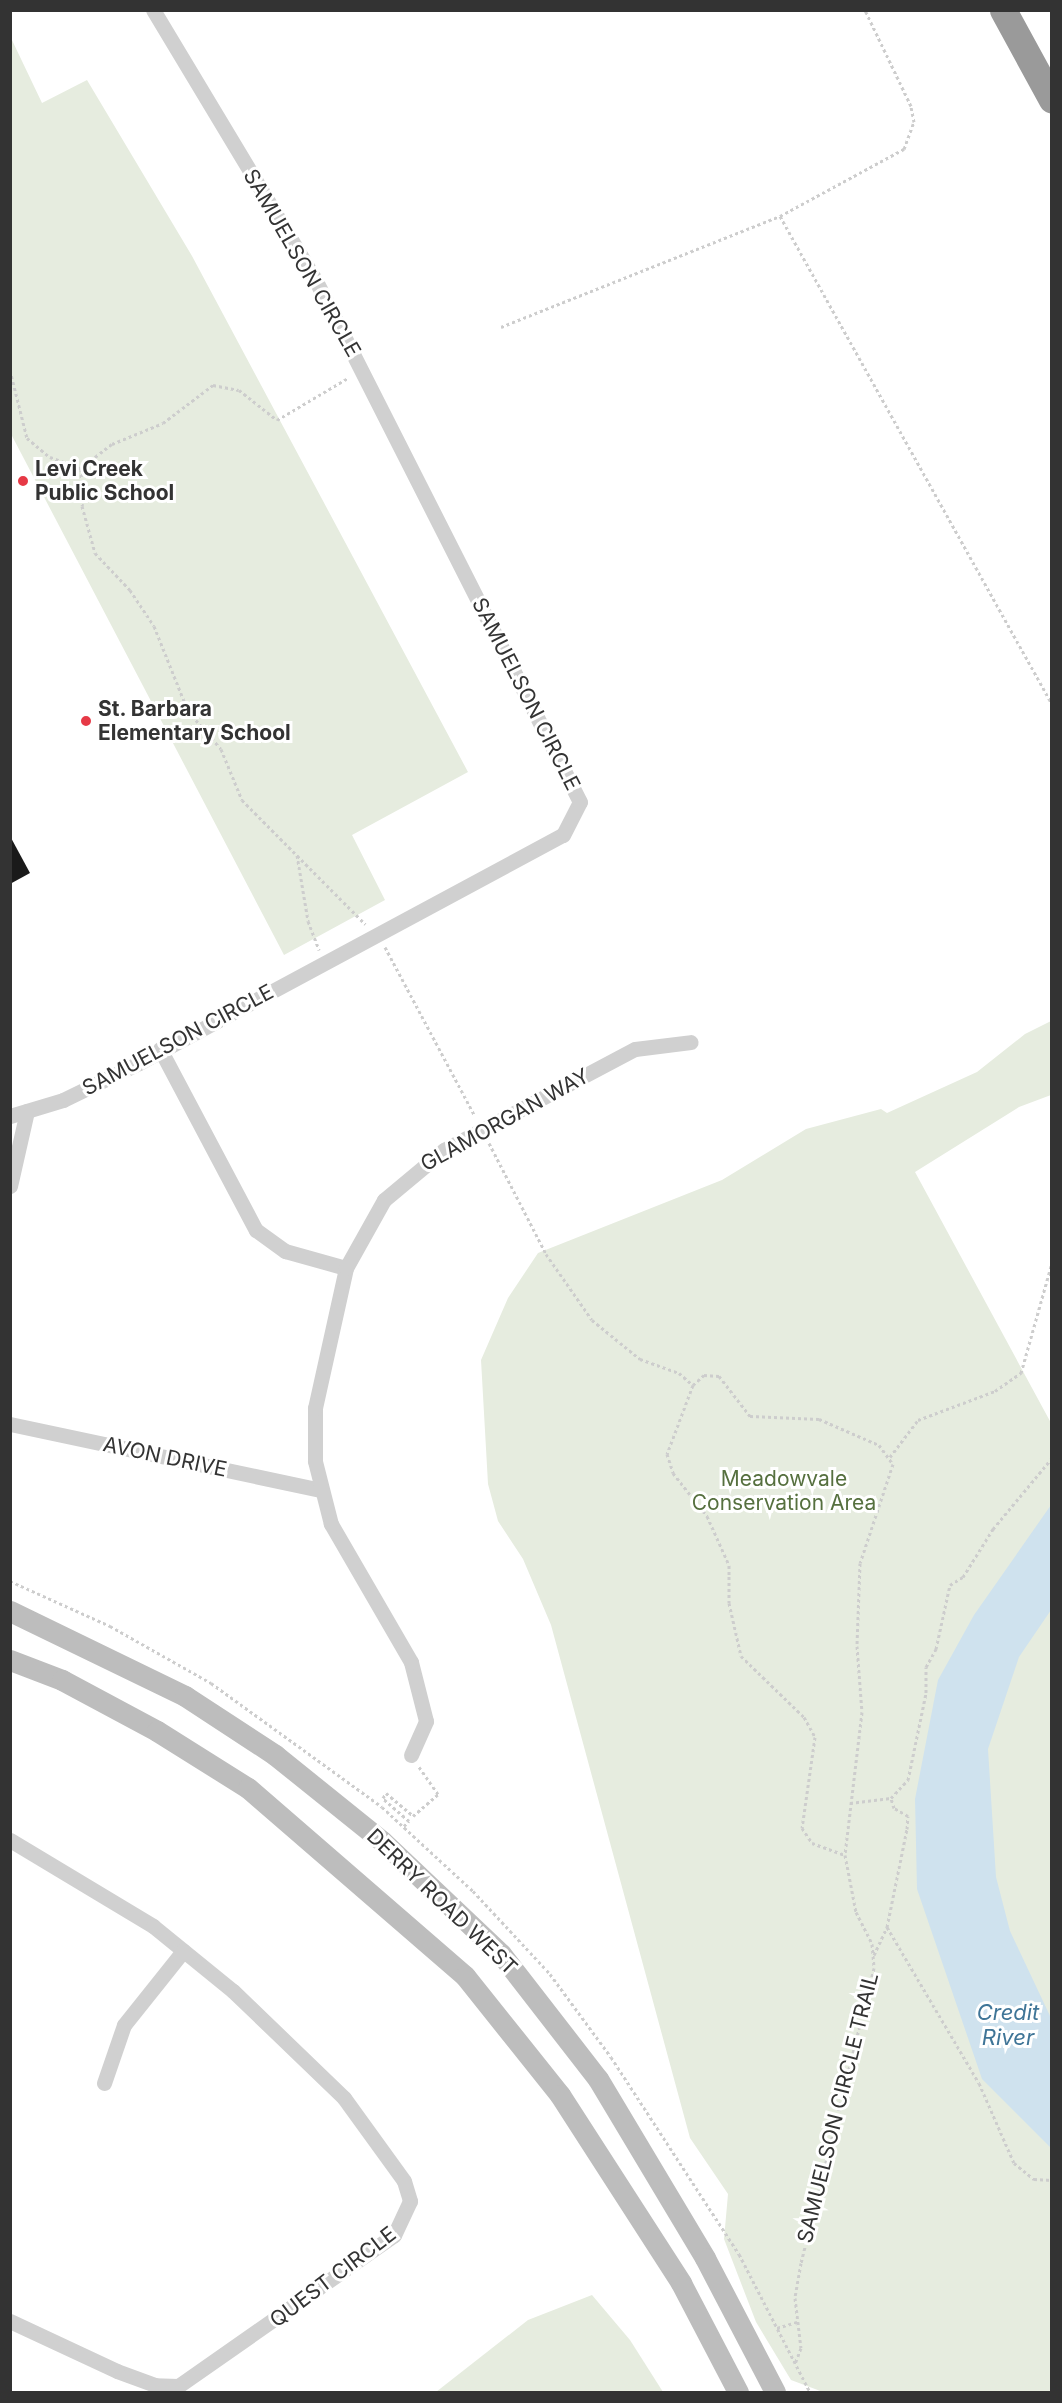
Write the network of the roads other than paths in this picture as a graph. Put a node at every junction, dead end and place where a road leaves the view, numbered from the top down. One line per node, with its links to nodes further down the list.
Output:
1 (153, 10): 5 (street, SAMUELSON CIRCLE)
2 (1003, 10): 3 (highway)
3 (1052, 100)
4 (691, 1042): 9 (street, GLAMORGAN WAY)
5 (160, 1049): 6 (street, SAMUELSON CIRCLE); 9 (street)
6 (27, 1111): 7 (street, SAMUELSON CIRCLE); 8 (street)
7 (10, 1116)
8 (10, 1186)
9 (346, 1268): 11 (street, GLAMORGAN WAY)
10 (10, 1424): 11 (street, AVON DRIVE)
11 (320, 1490): 14 (street, GLAMORGAN WAY)
12 (10, 1611): 20 (main road, DERRY ROAD WEST)
13 (10, 1660): 19 (main road, DERRY ROAD WEST)
14 (411, 1755)
15 (10, 1840): 16 (street, QUEST CIRCLE)
16 (183, 1951): 17 (street); 18 (street, QUEST CIRCLE)
17 (104, 2083)
18 (10, 2321)
19 (738, 2392)
20 (775, 2392)

